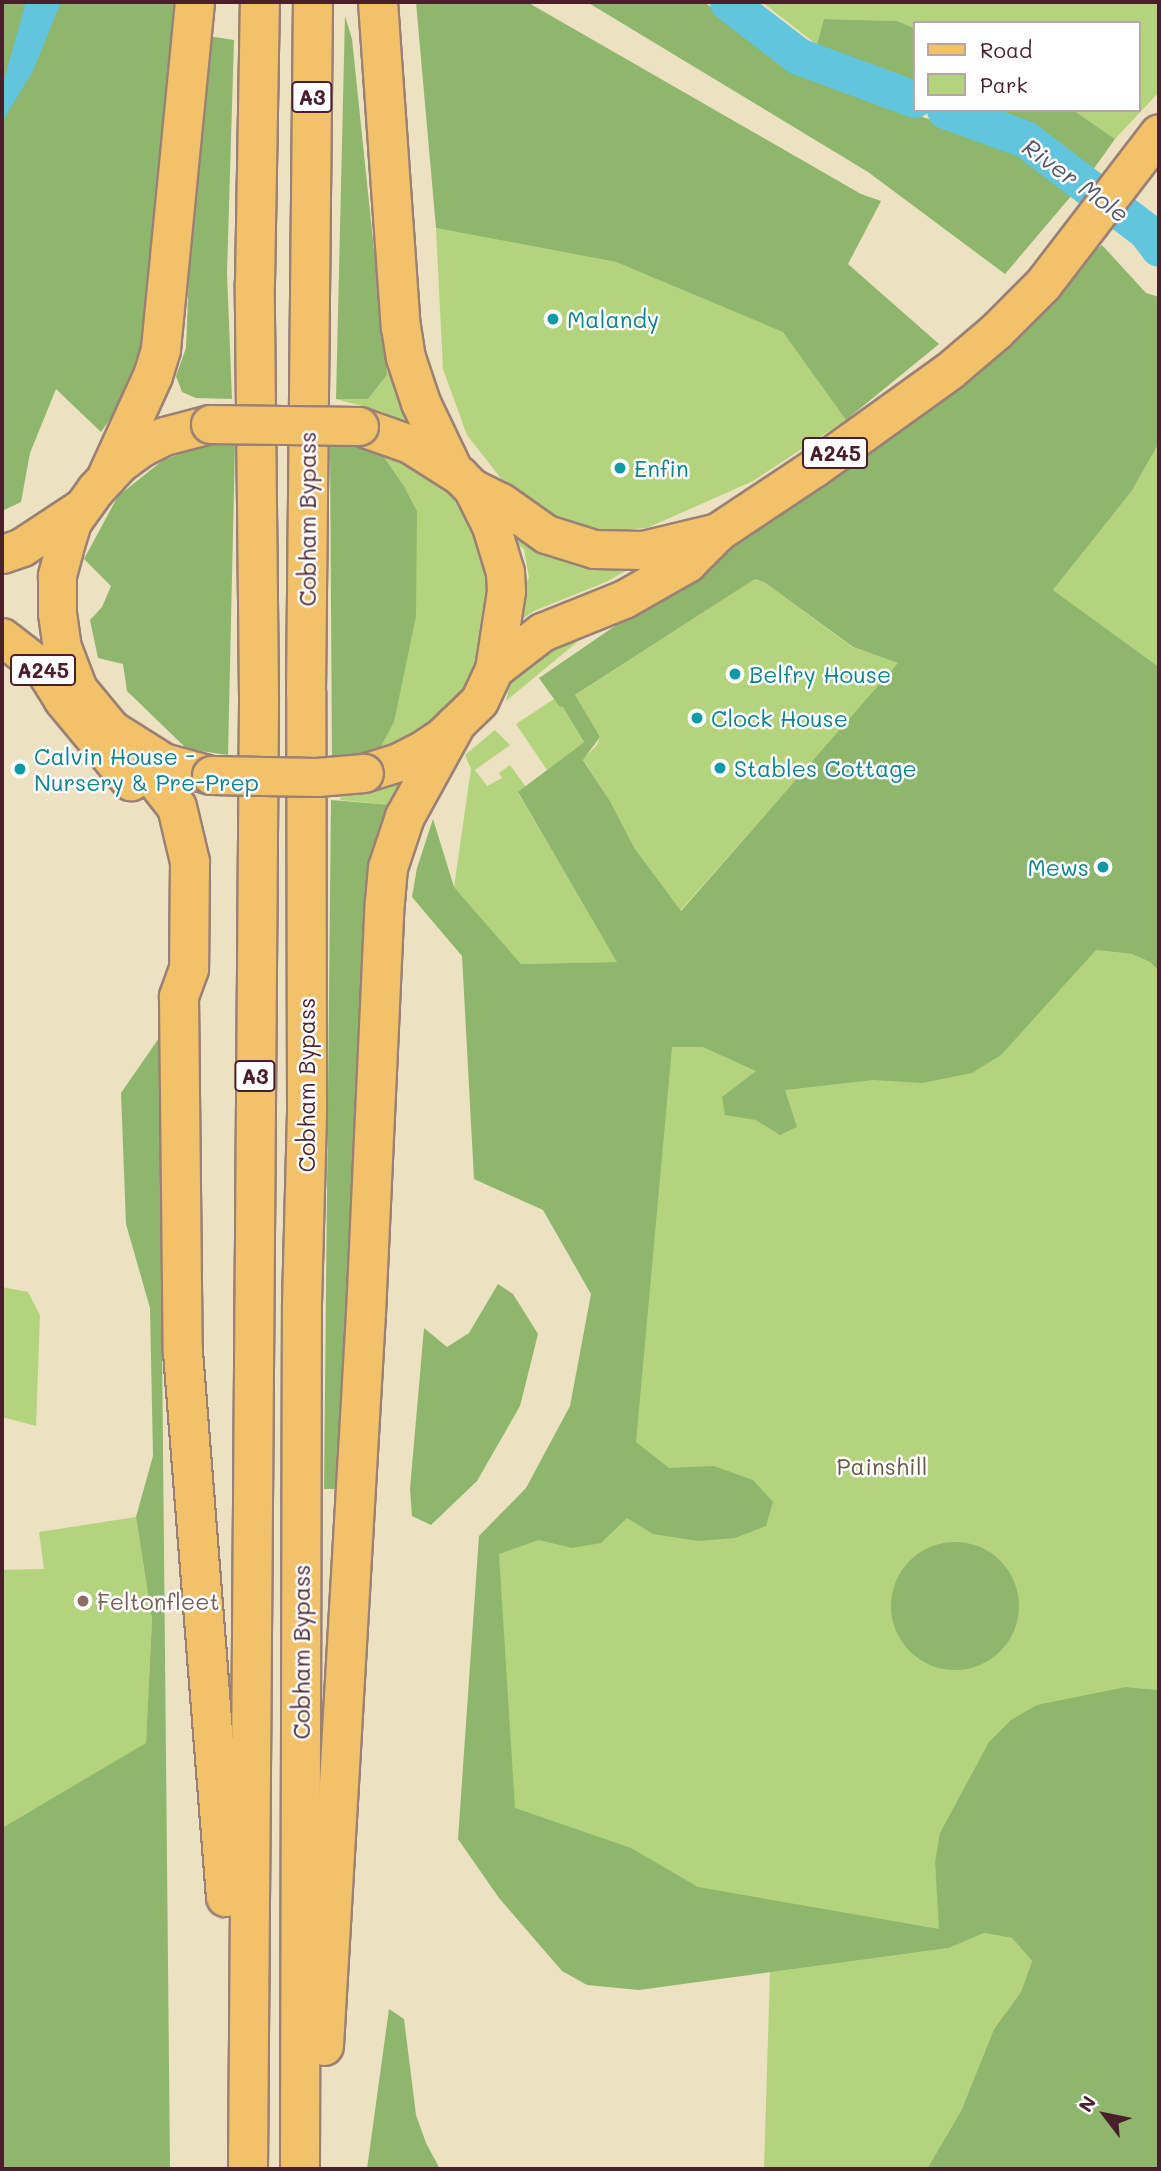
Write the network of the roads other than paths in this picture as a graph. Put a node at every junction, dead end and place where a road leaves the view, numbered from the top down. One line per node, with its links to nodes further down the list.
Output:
1 (195, 2): 6 (highway)
2 (260, 2): 18 (highway, A3)
3 (313, 2): 19 (highway, Cobham Bypass / A3)
4 (378, 2): 7 (highway)
5 (1157, 135): 9 (main road, A245)
6 (107, 477): 7 (main road, bridge); 8 (main road)
7 (462, 478): 9 (main road, A245); 12 (main road)
8 (81, 508): 10 (main road); 14 (main road)
9 (719, 531): 12 (main road, A245)
10 (2, 554)
11 (2, 637): 13 (main road, A245)
12 (494, 669): 15 (main road)
13 (47, 673): 14 (main road, A245); 17 (highway)
14 (85, 701): 16 (main road)
15 (455, 726): 16 (main road, bridge); 20 (highway)
16 (124, 740): 17 (highway)
17 (178, 997): 18 (highway)
18 (248, 2160)
19 (300, 2169)
20 (307, 2169)

